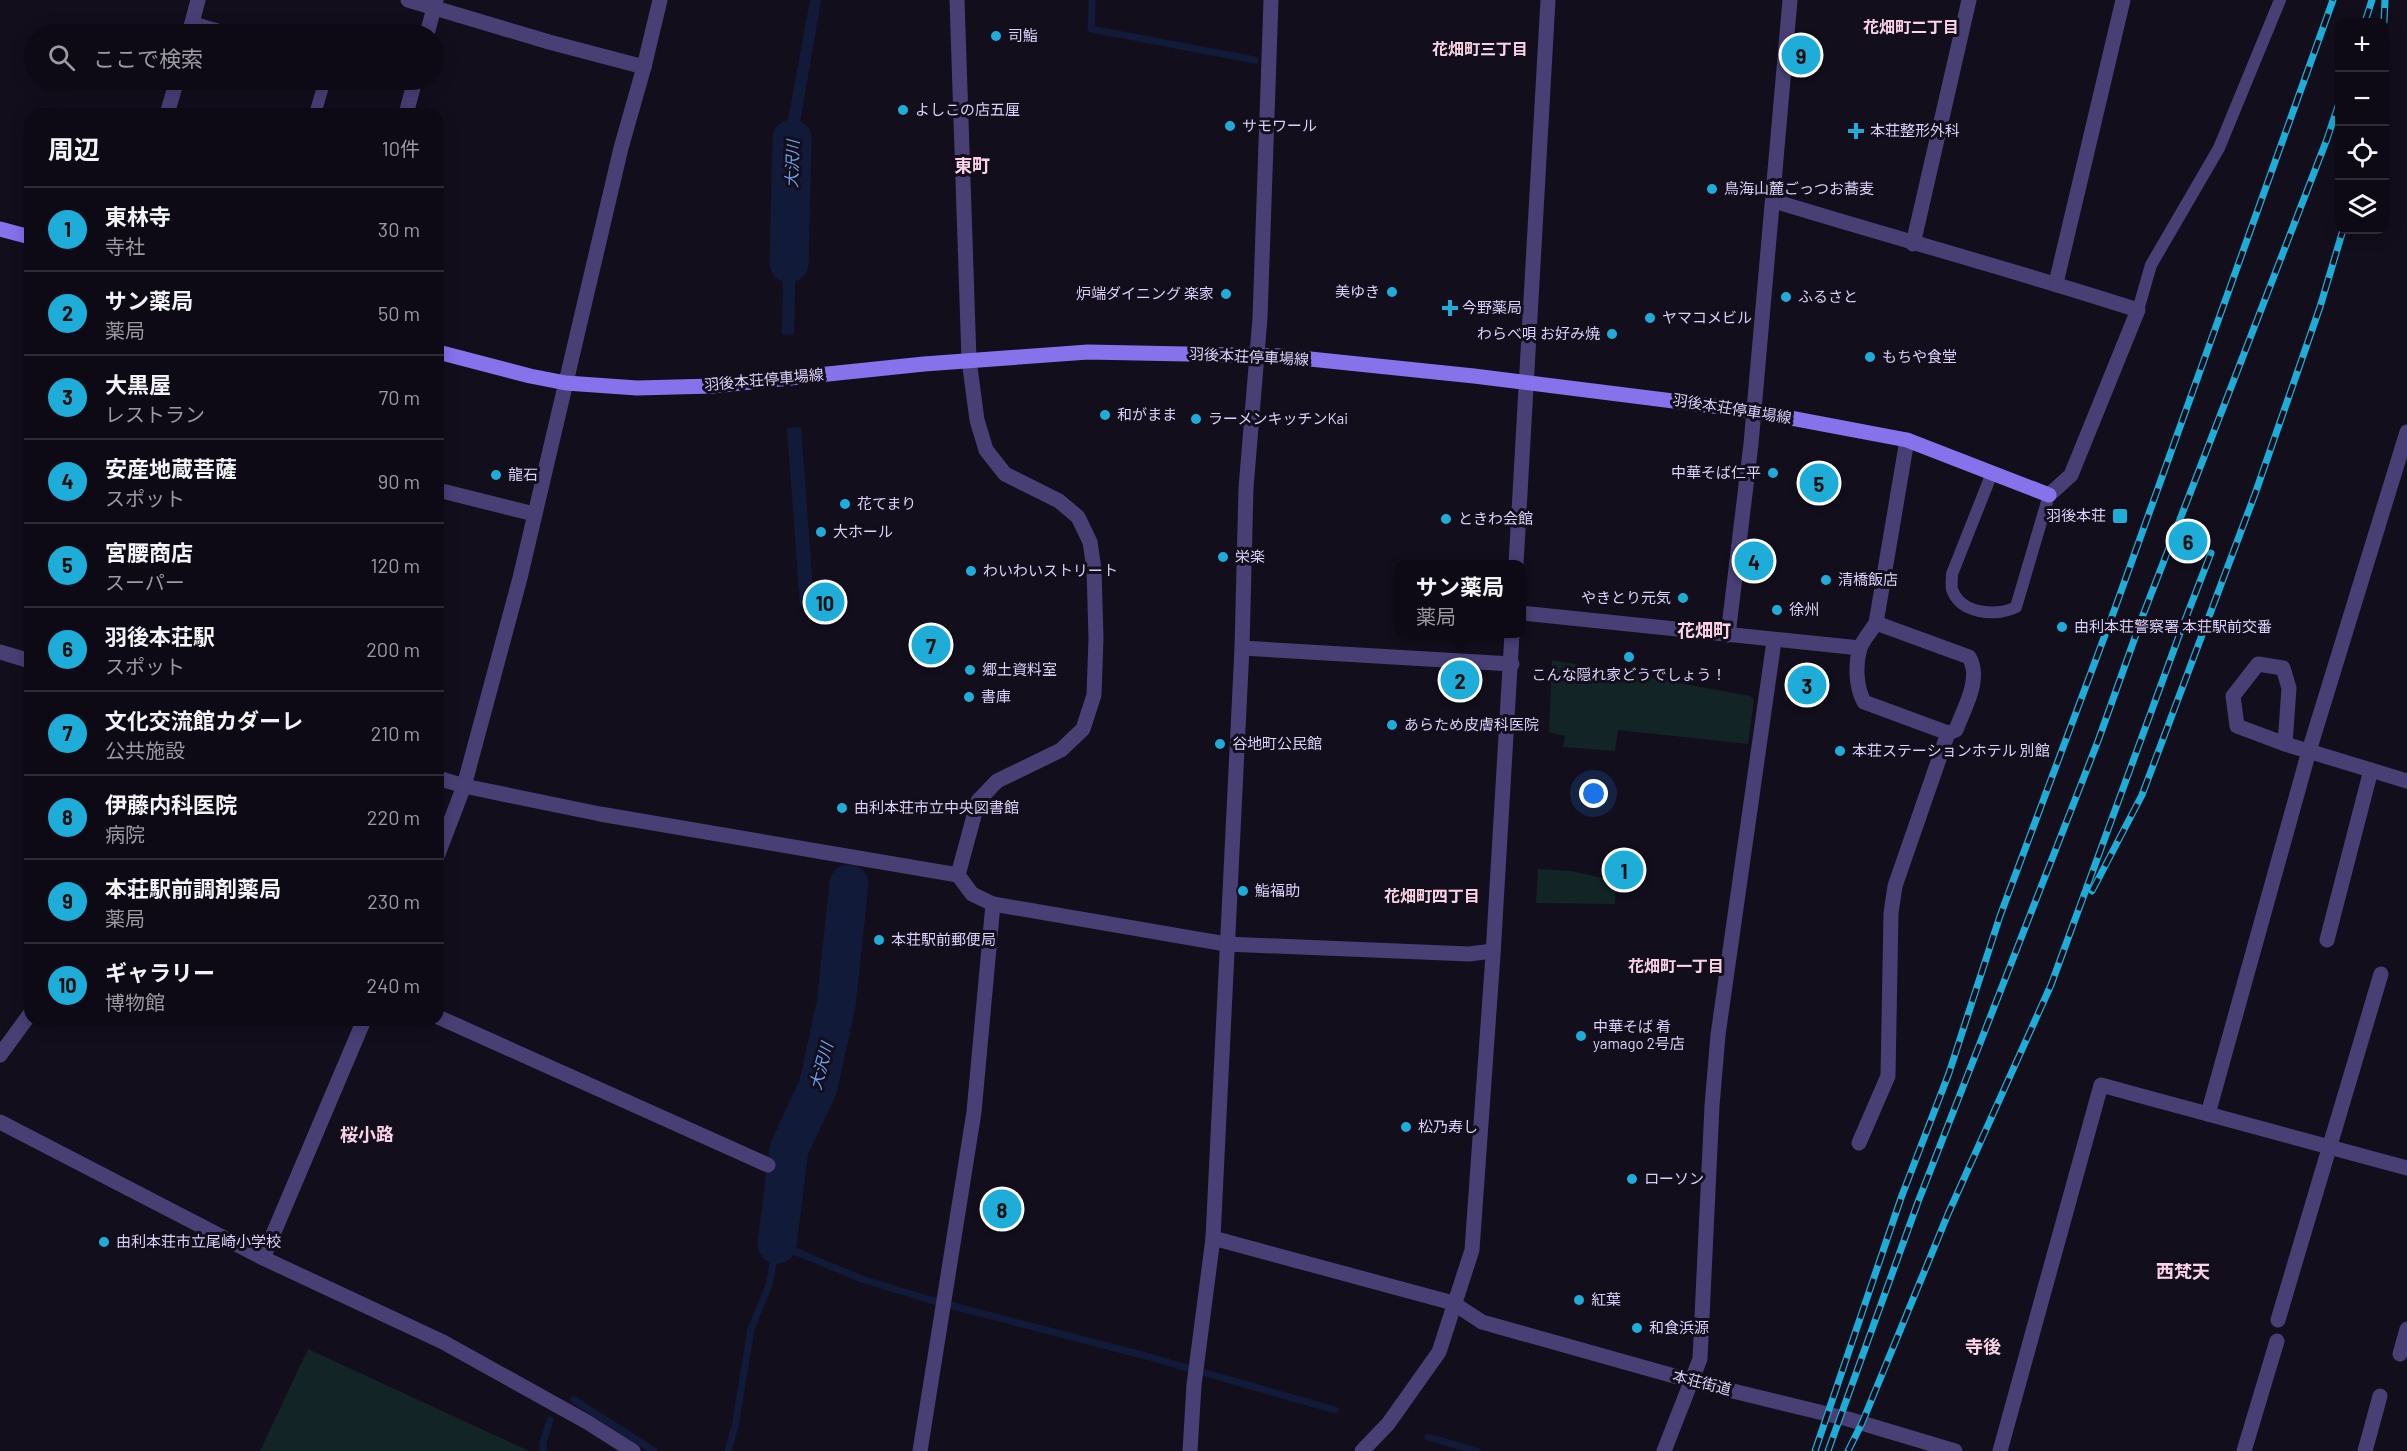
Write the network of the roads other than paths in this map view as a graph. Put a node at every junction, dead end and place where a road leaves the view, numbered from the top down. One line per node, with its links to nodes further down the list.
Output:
1 (198, 0): 12 (street)
2 (408, 0): 11 (street)
3 (660, 0): 14 (street)
4 (957, 0): 29 (street)
5 (1270, 0): 28 (street)
6 (1548, 0): 31 (street)
7 (1790, 0): 21 (street)
8 (1969, 0): 24 (street)
9 (2123, 0): 25 (street)
10 (2280, 0): 26 (lane)
11 (435, 4): 13 (street); 14 (street)
12 (192, 24)
13 (430, 24)
14 (645, 67): 30 (street)
15 (174, 90): 18 (street)
16 (322, 90): 19 (lane)
17 (412, 90): 20 (street)
18 (169, 108)
19 (317, 108)
20 (408, 108)
21 (1774, 201): 24 (street); 32 (street)
22 (0, 229): 23 (main road)
23 (24, 235)
24 (1913, 244): 25 (street)
25 (2056, 283): 26 (street)
26 (2138, 310): 37 (street)
27 (444, 354): 30 (main road, 羽後本荘停車場線)
28 (1258, 355): 29 (main road, 羽後本荘停車場線); 31 (main road, 羽後本荘停車場線); 45 (street)
29 (969, 360): 30 (main road, 羽後本荘停車場線); 58 (street)
30 (566, 383): 38 (street)
31 (1528, 383): 32 (main road, 羽後本荘停車場線); 39 (street)
32 (1753, 411): 34 (main road, 羽後本荘停車場線); 42 (street)
33 (2407, 432): 52 (street)
34 (1907, 440): 35 (main road, 羽後本荘停車場線); 41 (street)
35 (1992, 473): 37 (main road, 羽後本荘停車場線); 37 (lane)
36 (444, 492): 38 (street)
37 (2049, 495)
38 (534, 514): 56 (street)
39 (1516, 560)
40 (1526, 614): 42 (street)
41 (1876, 623): 46 (street); 50 (street)
42 (1728, 635): 44 (street)
43 (1512, 638): 49 (street)
44 (1774, 640): 46 (street); 81 (street)
45 (1242, 648): 49 (street); 61 (street)
46 (1860, 648): 50 (street)
47 (0, 652): 48 (street)
48 (24, 659)
49 (1512, 664): 62 (street)
50 (1948, 733): 70 (street)
51 (2285, 744): 51 (street); 52 (street)
52 (2309, 751): 53 (street); 68 (street)
53 (2371, 770): 55 (street); 60 (street)
54 (444, 780): 56 (street)
55 (2407, 781)
56 (464, 786): 57 (street); 58 (street)
57 (444, 838)
58 (958, 875): 59 (street)
59 (993, 904): 61 (street); 84 (street)
60 (2327, 940)
61 (1226, 944): 62 (street); 74 (street)
62 (1493, 951): 76 (street)
63 (2381, 974): 71 (street)
64 (444, 1020): 72 (street)
65 (24, 1022): 67 (street)
66 (361, 1026): 75 (street)
67 (0, 1055)
68 (2208, 1114): 71 (street); 89 (street)
69 (0, 1122): 75 (street)
70 (1859, 1143)
71 (2330, 1148): 73 (street); 77 (street)
72 (768, 1165)
73 (2407, 1168)
74 (1213, 1238): 76 (street, 本荘街道); 85 (street)
75 (262, 1258): 83 (street)
76 (1453, 1303): 81 (street, 本荘街道); 86 (street)
77 (2278, 1320)
78 (2407, 1329): 80 (street)
79 (2277, 1341): 90 (street)
80 (2400, 1354)
81 (1692, 1380): 87 (street); 88 (street, 本荘街道)
82 (2380, 1396): 91 (street)
83 (633, 1451)
84 (920, 1451)
85 (1190, 1451)
86 (1362, 1451)
87 (1664, 1451)
88 (1955, 1451)
89 (2001, 1451)
90 (2244, 1451)
91 (2365, 1451)

